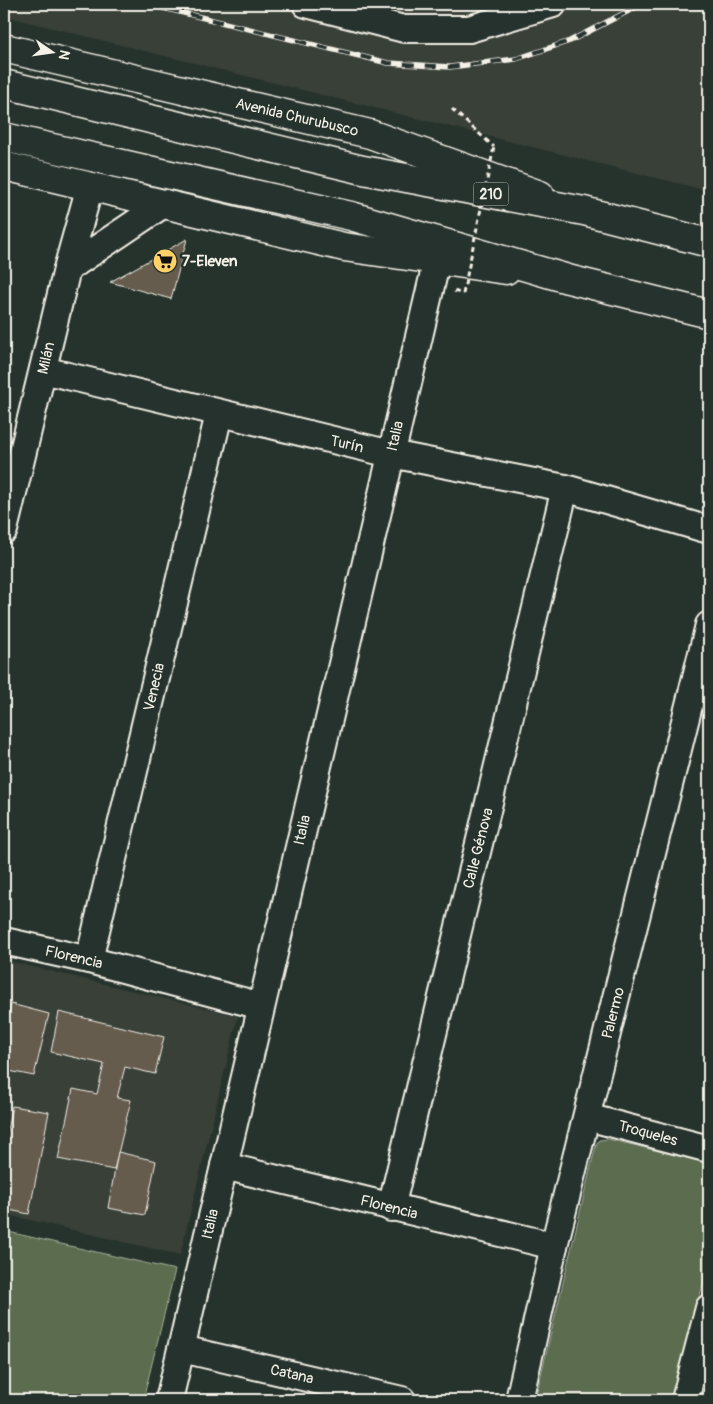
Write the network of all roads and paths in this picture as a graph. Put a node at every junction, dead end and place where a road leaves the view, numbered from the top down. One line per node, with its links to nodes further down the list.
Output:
1 (306, 4): 2 (street)
2 (553, 4)
3 (4, 48): 10 (main road, Avenida Churubusco)
4 (4, 84): 10 (main road, Avenida Churubusco / 210)
5 (452, 108): 15 (path, bridge)
6 (4, 137): 14 (main road)
7 (4, 166): 8 (main road)
8 (90, 186): 9 (main road); 13 (street, Milán)
9 (165, 203): 12 (main road); 13 (street)
10 (584, 211): 11 (main road, Avenida Churubusco / 210)
11 (709, 243)
12 (437, 260): 14 (main road); 19 (street, Italia)
13 (67, 269): 17 (street, Milán)
14 (568, 279): 16 (main road)
15 (463, 294)
16 (709, 314)
17 (43, 370): 18 (street, Turín); 21 (street, Milán)
18 (219, 414): 19 (street, Turín); 25 (street, Venecia)
19 (391, 454): 20 (street, Turín); 26 (street, Italia)
20 (565, 488): 22 (street, Turín); 30 (street, Calle Génova)
21 (4, 530)
22 (709, 530)
23 (709, 626): 27 (street, Palermo)
24 (4, 941): 25 (street, Florencia)
25 (89, 960): 26 (street, Florencia)
26 (261, 1006): 29 (street, Italia)
27 (587, 1117): 28 (street, Troqueles); 31 (street, Palermo)
28 (709, 1149)
29 (224, 1166): 30 (street, Florencia); 33 (street, Italia)
30 (391, 1208): 31 (street, Florencia)
31 (554, 1246): 37 (street, Palermo)
32 (709, 1308): 38 (street)
33 (182, 1349): 34 (street, Catana); 35 (street, Italia)
34 (354, 1394): 36 (street, Catana)
35 (169, 1400)
36 (402, 1400)
37 (519, 1400)
38 (685, 1400)

